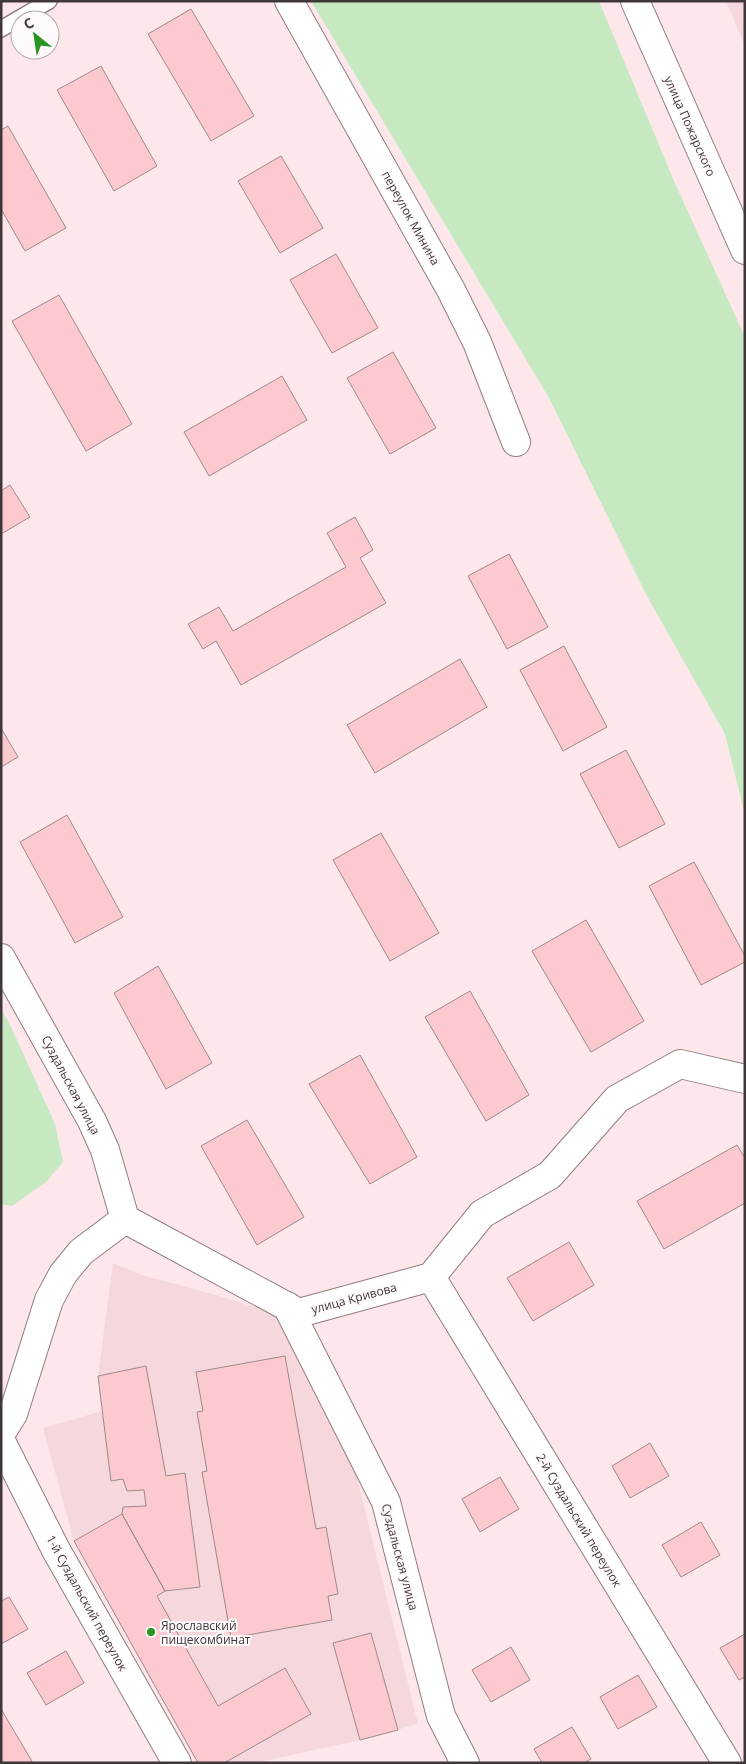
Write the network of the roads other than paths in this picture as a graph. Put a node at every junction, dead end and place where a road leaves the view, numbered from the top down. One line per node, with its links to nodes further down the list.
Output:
1 (49, 1): 4 (lane)
2 (289, 1): 6 (street, переулок Минина)
3 (635, 1): 5 (street, улица Пожарского)
4 (1, 28)
5 (745, 250)
6 (516, 442)
7 (1, 958): 9 (street, Суздальская улица)
8 (745, 1079): 10 (street)
9 (125, 1219): 11 (street, улица Кривова); 12 (street)
10 (431, 1277): 11 (street, улица Кривова); 16 (street, 2-й Суздальский переулок)
11 (287, 1306): 15 (street, Суздальская улица)
12 (1, 1433)
13 (1, 1441): 14 (street, 1-й Суздальский переулок)
14 (177, 1763)
15 (465, 1763)
16 (727, 1763)

